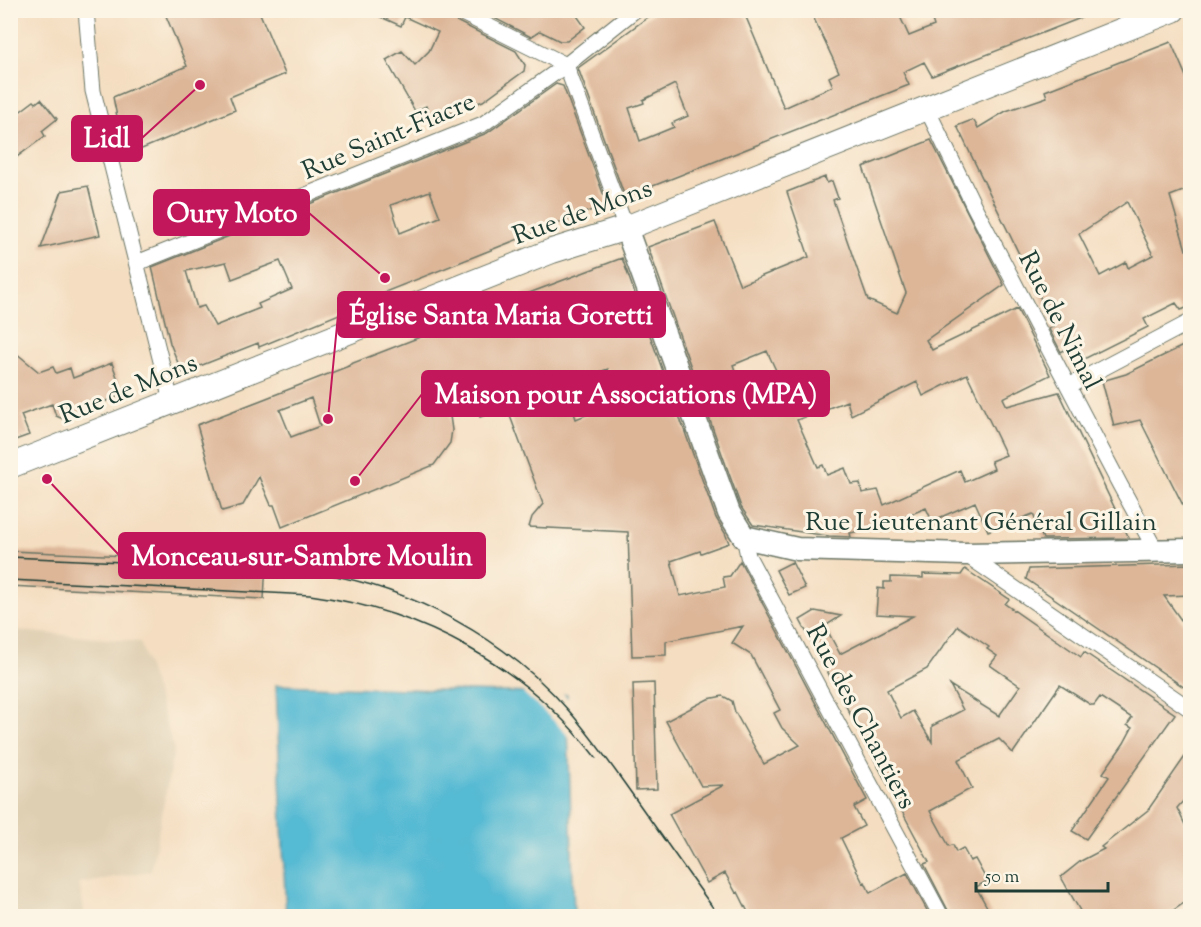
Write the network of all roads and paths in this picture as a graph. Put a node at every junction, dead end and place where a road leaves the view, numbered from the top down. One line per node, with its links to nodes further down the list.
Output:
1 (86, 10): 8 (street)
2 (456, 10): 5 (street)
3 (634, 10): 5 (street, Rue Saint-Fiacre)
4 (1173, 10): 6 (main road, Rue de Mons)
5 (566, 65): 7 (street); 8 (street, Rue Saint-Fiacre)
6 (927, 108): 7 (main road, Rue de Mons); 10 (street, Rue de Nimal)
7 (626, 228): 11 (main road, Rue de Mons); 13 (street)
8 (137, 263): 11 (street)
9 (1191, 322): 10 (street)
10 (1069, 386): 15 (street, Rue de Nimal)
11 (171, 401): 12 (main road, Rue de Mons)
12 (10, 466)
13 (744, 537): 16 (street, Rue Lieutenant Général Gillain); 18 (street, Rue des Chantiers)
14 (1191, 550): 15 (street, Rue Lieutenant Général Gillain)
15 (1156, 551): 16 (street, Rue Lieutenant Général Gillain)
16 (965, 554): 17 (street)
17 (1191, 709)
18 (941, 916)

